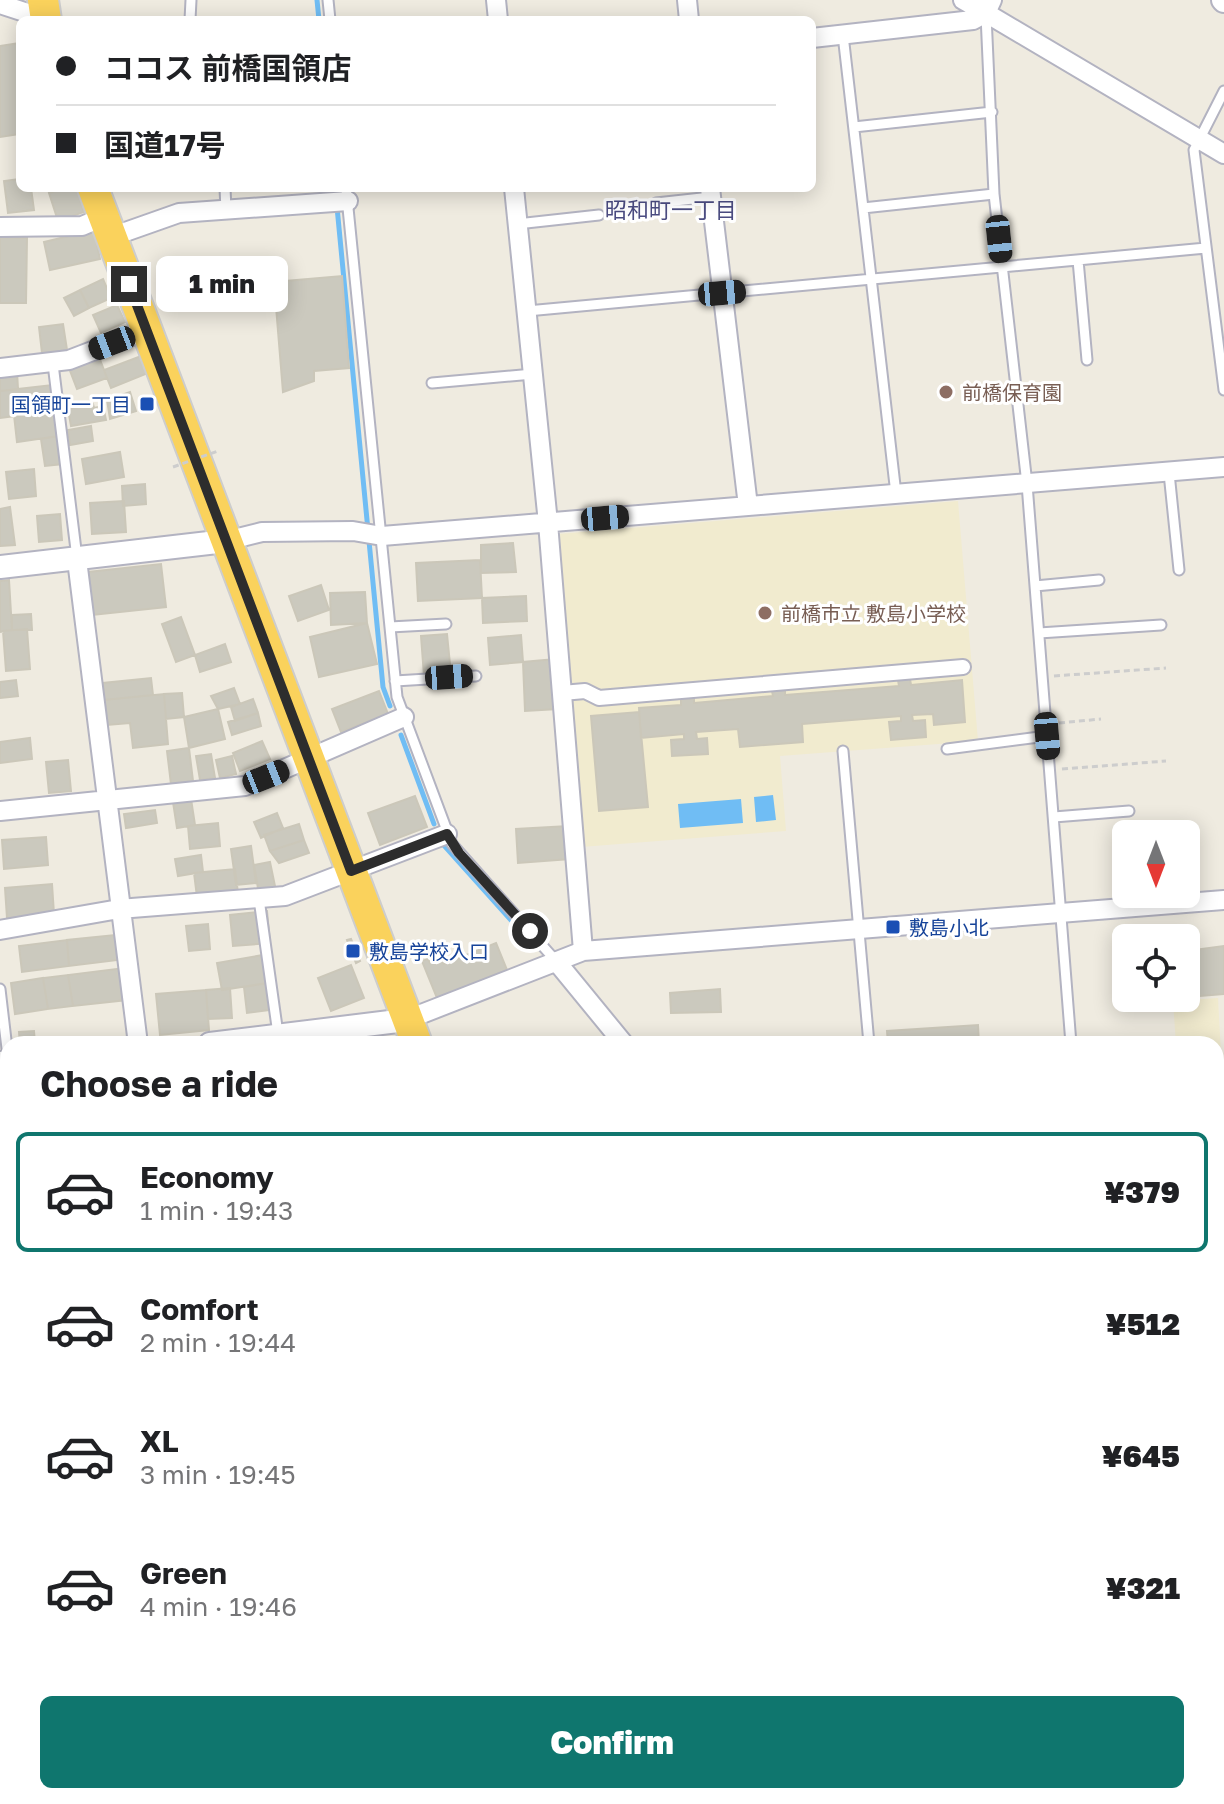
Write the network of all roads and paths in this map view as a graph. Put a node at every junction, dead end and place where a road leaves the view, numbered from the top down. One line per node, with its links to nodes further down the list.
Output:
1 (963, 0): 3 (street)
2 (0, 4): 4 (street)
3 (989, 7): 5 (street); 8 (lane); 10 (street)
4 (35, 16)
5 (843, 35): 6 (street); 9 (lane)
6 (816, 38)
7 (1224, 91): 10 (lane)
8 (992, 112): 9 (lane); 16 (lane)
9 (854, 127): 19 (lane)
10 (1198, 139): 11 (street); 25 (lane)
11 (1224, 154)
12 (94, 192): 24 (highway)
13 (225, 192): 20 (lane)
14 (514, 192): 22 (street)
15 (710, 192): 18 (lane); 29 (street)
16 (994, 194): 19 (lane); 27 (lane)
17 (344, 198): 20 (street); 46 (lane)
18 (656, 203)
19 (863, 208): 28 (lane)
20 (226, 210): 24 (street)
21 (599, 215): 22 (lane)
22 (517, 224): 30 (street)
23 (0, 227): 24 (street)
24 (107, 227): 31 (highway)
25 (1206, 248): 26 (lane); 37 (lane)
26 (1078, 260): 27 (lane); 32 (lane)
27 (1001, 267): 28 (lane); 42 (lane)
28 (872, 281): 29 (lane); 43 (lane)
29 (722, 293): 30 (lane); 44 (street)
30 (527, 311): 35 (street)
31 (147, 330): 33 (street); 47 (highway)
32 (1087, 360)
33 (53, 364): 34 (street); 48 (lane)
34 (0, 368)
35 (533, 374): 36 (lane); 45 (street)
36 (432, 383)
37 (1224, 390)
38 (218, 451): 39 (path, bridge)
39 (173, 467)
40 (1224, 467): 41 (street)
41 (1169, 473): 42 (street); 50 (lane)
42 (1027, 484): 43 (street); 52 (lane)
43 (896, 494): 44 (street)
44 (748, 506): 45 (street)
45 (548, 523): 46 (street); 62 (street)
46 (382, 536): 47 (street); 55 (lane)
47 (226, 541): 48 (street); 69 (highway)
48 (77, 560): 49 (street); 72 (street)
49 (0, 567)
50 (1179, 570)
51 (1099, 580): 52 (lane)
52 (1035, 586): 56 (lane)
53 (446, 624): 55 (lane)
54 (1161, 625): 56 (lane)
55 (390, 627): 61 (lane)
56 (1039, 633): 60 (lane)
57 (963, 667): 62 (street)
58 (1166, 668): 60 (path)
59 (476, 676): 61 (lane)
60 (1042, 677): 65 (lane)
61 (395, 681): 63 (lane)
62 (562, 693): 84 (street)
63 (404, 717): 69 (street); 76 (lane)
64 (1101, 719): 65 (path)
65 (1047, 724): 66 (lane)
66 (1047, 736): 67 (lane); 71 (lane)
67 (947, 749)
68 (843, 751): 83 (lane)
69 (309, 760): 72 (street); 77 (highway)
70 (1166, 761): 71 (path)
71 (1050, 770): 75 (lane)
72 (106, 798): 73 (street); 80 (street)
73 (0, 811)
74 (1129, 811): 75 (lane)
75 (1054, 817): 81 (lane)
76 (447, 834): 77 (street); 85 (lane)
77 (351, 871): 78 (street); 90 (highway)
78 (259, 899): 80 (street); 89 (lane)
79 (1224, 900): 81 (street)
80 (119, 909): 82 (street); 88 (street)
81 (1062, 915): 83 (street); 94 (lane)
82 (0, 930)
83 (860, 931): 84 (street); 93 (lane)
84 (583, 951): 85 (street)
85 (556, 961): 91 (street); 92 (street)
86 (0, 989): 87 (lane)
87 (5, 1036)
88 (137, 1036)
89 (278, 1036)
90 (413, 1036)
91 (418, 1036)
92 (617, 1036)
93 (868, 1036)
94 (1070, 1036)

